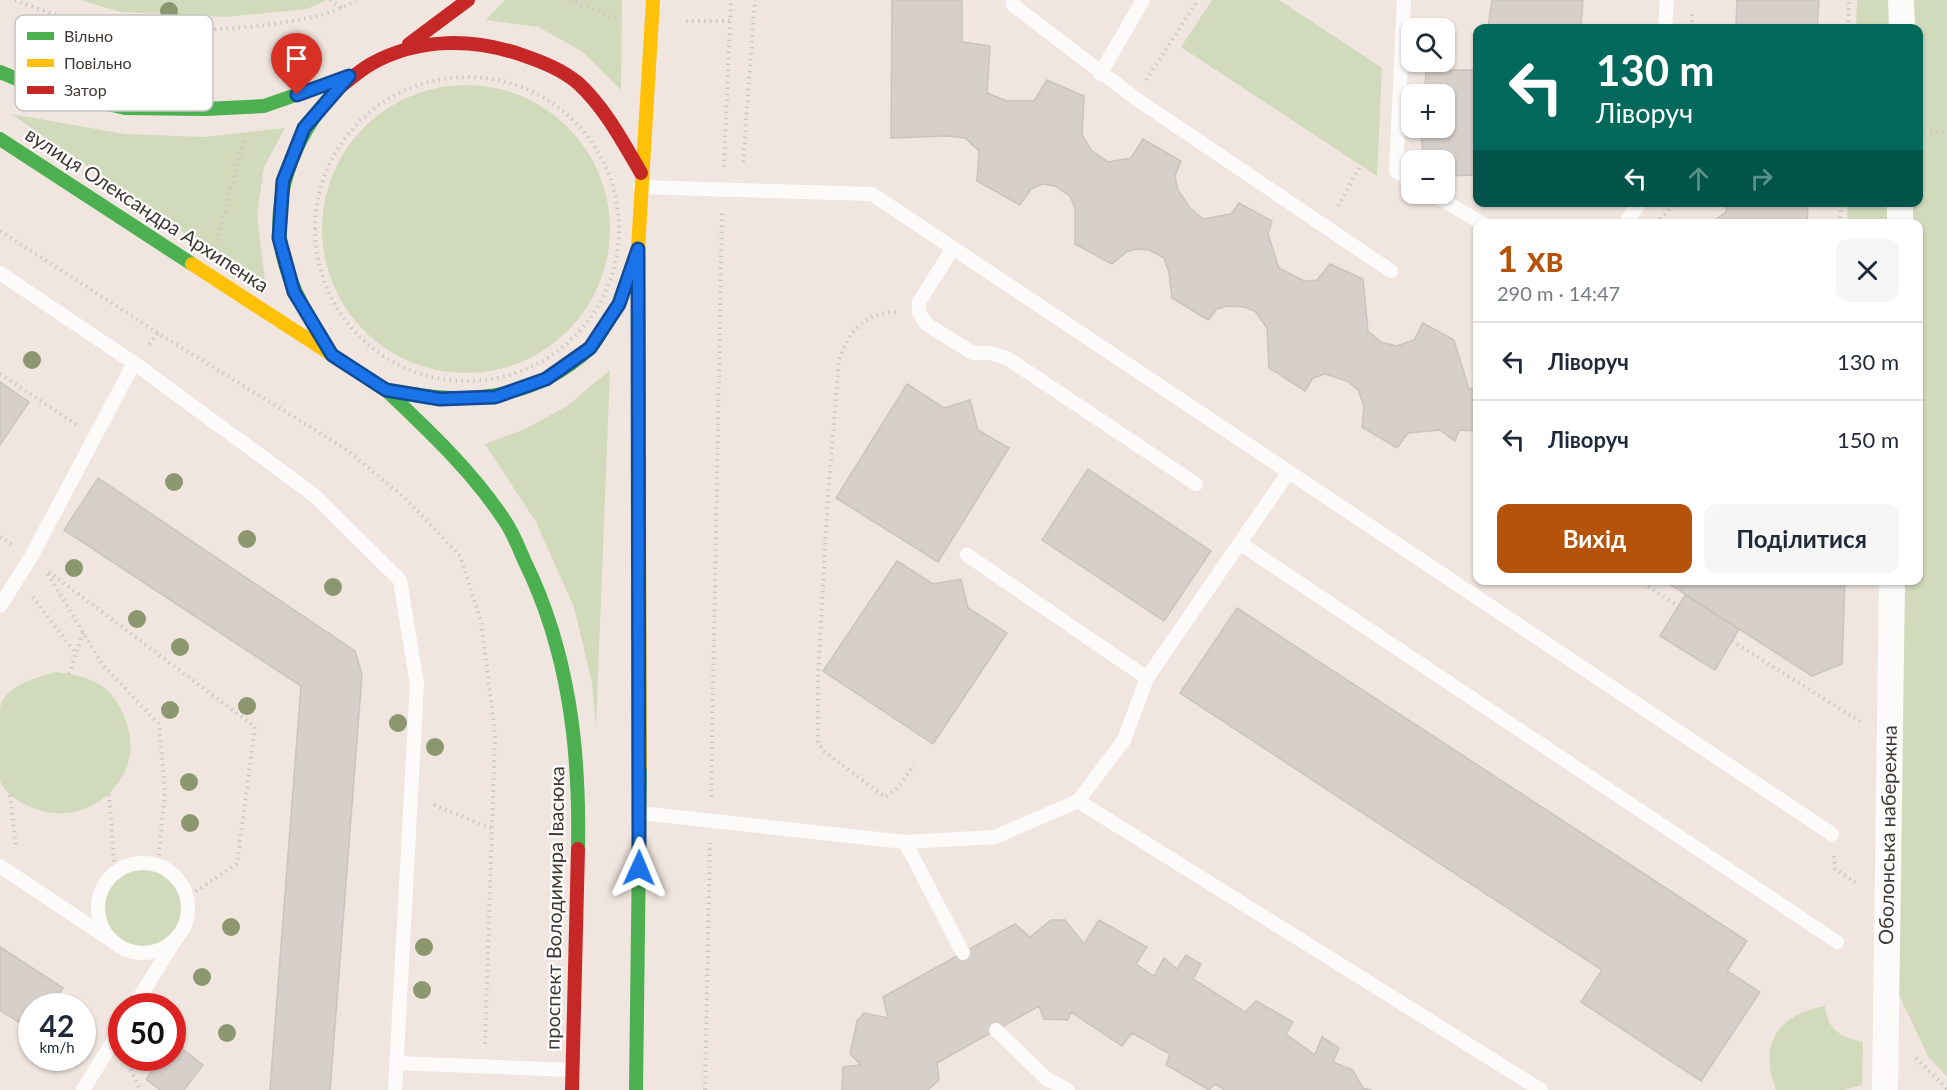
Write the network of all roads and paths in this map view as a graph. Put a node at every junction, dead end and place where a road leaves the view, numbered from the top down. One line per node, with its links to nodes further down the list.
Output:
1 (15, 0): 16 (path)
2 (330, 0): 15 (path)
3 (355, 0): 15 (path)
4 (468, 0): 21 (main road)
5 (653, 0): 35 (main road)
6 (731, 0): 36 (path)
7 (755, 0): 32 (path)
8 (1013, 0): 23 (lane)
9 (1143, 0): 23 (lane)
10 (1198, 0): 26 (path)
11 (1404, 0): 34 (lane)
12 (1666, 0): 17 (lane)
13 (1849, 0): 18 (path)
14 (1901, 0): 19 (street)
15 (343, 9): 20 (path)
16 (67, 15)
17 (1665, 24)
18 (1848, 24)
19 (1902, 24)
20 (213, 31)
21 (402, 48): 24 (main road); 35 (main road)
22 (0, 72): 25 (main road)
23 (1100, 74): 26 (lane)
24 (349, 76): 27 (main road); 49 (main road)
25 (15, 78)
26 (1134, 98): 41 (lane)
27 (213, 109)
28 (1923, 132): 29 (path)
29 (1947, 133)
30 (0, 139): 49 (main road, вулиця Олександра Архипенка)
31 (244, 140): 43 (path)
32 (743, 162)
33 (1360, 165): 41 (path)
34 (1401, 174)
35 (641, 180): 36 (lane); 45 (main road)
36 (722, 188): 44 (lane); 76 (path)
37 (1450, 204): 39 (lane)
38 (1672, 207): 40 (path)
39 (1475, 219)
40 (1661, 219)
41 (1326, 228): 46 (lane)
42 (0, 231): 77 (path)
43 (217, 241)
44 (953, 248): 48 (lane); 55 (lane)
45 (638, 249): 53 (main road); 75 (main road)
46 (1391, 271)
47 (0, 273): 50 (lane)
48 (919, 312): 56 (lane); 70 (path)
49 (332, 355): 53 (main road, вулиця Олександра Архипенка)
50 (134, 363): 54 (lane); 73 (lane)
51 (0, 374): 54 (path)
52 (494, 379): 52 (path)
53 (386, 390): 95 (main road, проспект Володимира Івасюка)
54 (95, 438): 59 (lane)
55 (1288, 473): 57 (lane); 78 (lane)
56 (1196, 484)
57 (1241, 544): 68 (lane); 88 (lane)
58 (967, 555): 68 (lane)
59 (18, 578): 62 (lane); 66 (path)
60 (1646, 585): 63 (path)
61 (1892, 585): 69 (street, Оболонська набережна)
62 (0, 606)
63 (1678, 606)
64 (83, 632): 66 (path); 80 (path); 84 (path)
65 (1732, 641): 69 (path)
66 (76, 654): 67 (path)
67 (69, 674)
68 (1147, 678): 74 (lane)
69 (1889, 740): 85 (street, Оболонська набережна)
70 (914, 765)
71 (109, 794): 82 (path)
72 (10, 795): 83 (path)
73 (411, 796): 77 (path); 93 (lane)
74 (1078, 801): 79 (lane); 104 (lane)
75 (640, 813): 76 (lane); 101 (main road)
76 (711, 820): 79 (lane); 102 (path)
77 (492, 829): 94 (path)
78 (1832, 834): 85 (path)
79 (905, 842): 89 (lane)
80 (158, 865): 82 (lane); 84 (lane)
81 (0, 866): 83 (lane)
82 (115, 872): 87 (lane)
83 (19, 878): 87 (lane)
84 (187, 897): 86 (lane)
85 (1886, 902): 105 (street, Оболонська набережна)
86 (177, 937): 87 (lane); 90 (lane)
87 (111, 939)
88 (1837, 942)
89 (963, 953)
90 (142, 993)
91 (996, 1030): 103 (lane)
92 (108, 1050): 97 (lane)
93 (396, 1063): 94 (lane); 99 (lane)
94 (484, 1065): 95 (lane)
95 (572, 1070): 100 (main road, проспект Володимира Івасюка)
96 (131, 1071): 98 (path)
97 (83, 1090)
98 (140, 1090)
99 (395, 1090)
100 (572, 1090)
101 (636, 1090)
102 (705, 1090)
103 (1068, 1090)
104 (1541, 1090)
105 (1885, 1090)

